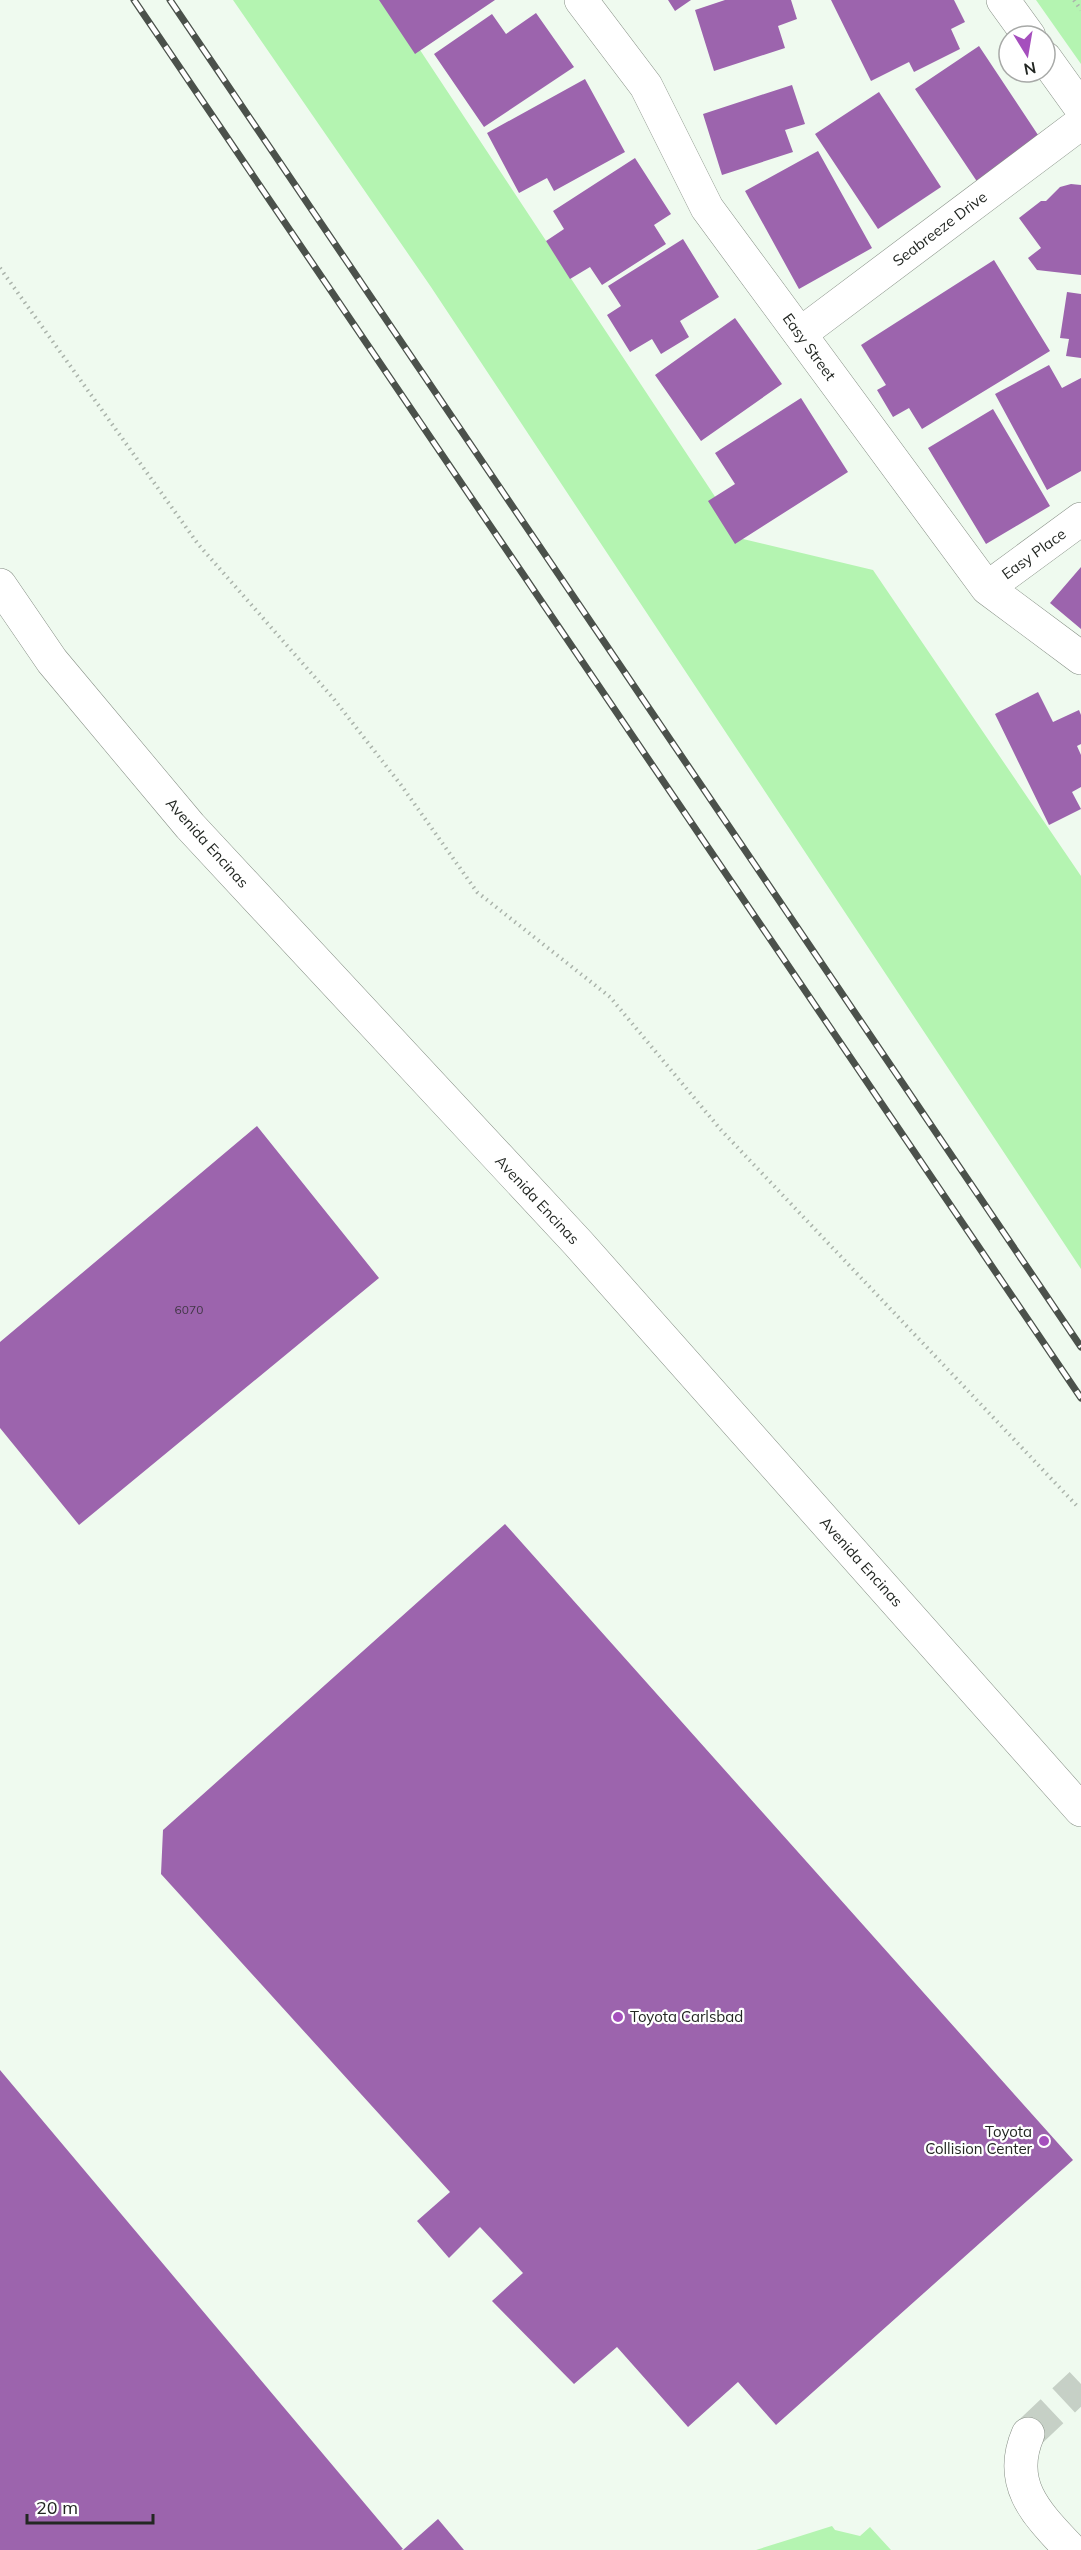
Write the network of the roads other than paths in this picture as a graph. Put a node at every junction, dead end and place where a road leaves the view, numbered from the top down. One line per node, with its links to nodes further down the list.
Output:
1 (581, 0): 7 (street, Easy Street)
2 (1003, 0): 3 (street)
3 (1020, 24)
4 (1057, 75): 5 (street)
5 (1081, 108)
6 (1081, 123): 7 (street, Seabreeze Drive)
7 (800, 334): 10 (street, Easy Street)
8 (1081, 519): 10 (street, Easy Place)
9 (0, 585): 12 (street, Avenida Encinas)
10 (987, 588): 11 (street, Easy Street)
11 (1081, 658)
12 (1081, 1810)
13 (1028, 2434): 14 (street)
14 (1071, 2550)

